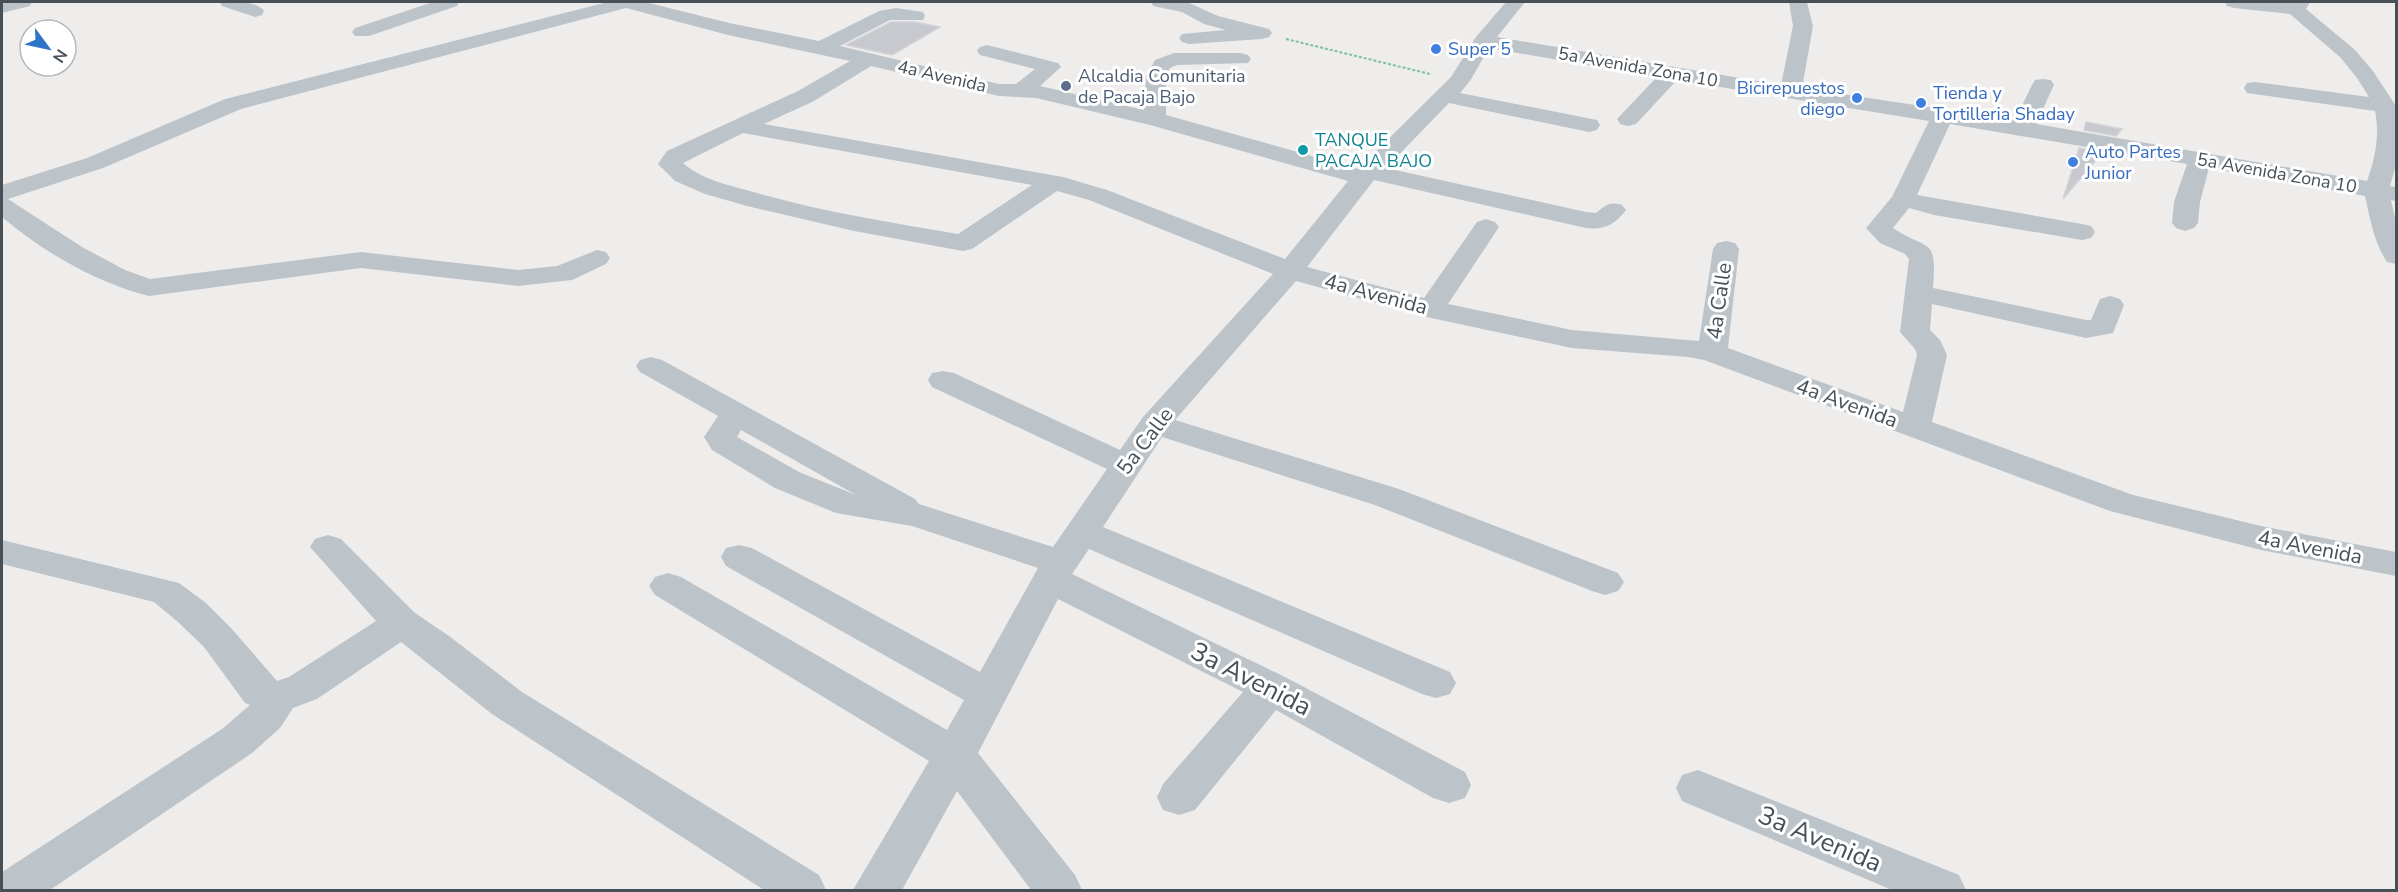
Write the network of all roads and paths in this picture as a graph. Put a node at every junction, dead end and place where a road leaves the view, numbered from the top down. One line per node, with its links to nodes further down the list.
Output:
1 (23, 2): 10 (street)
2 (229, 2): 11 (street)
3 (450, 2): 13 (street)
4 (626, 2): 17 (street, 4a Avenida); 37 (street)
5 (1160, 2): 14 (street)
6 (1516, 2): 16 (street, 5a Calle)
7 (1798, 2): 26 (street)
8 (2234, 2): 9 (street)
9 (2296, 5): 27 (street)
10 (2, 7)
11 (255, 11)
12 (916, 16): 17 (street)
13 (362, 32)
14 (1262, 33): 15 (street); 23 (path)
15 (1189, 38)
16 (1483, 41): 21 (street, 5a Avenida Zona 10); 23 (street, 5a Calle)
17 (822, 48): 19 (street, 4a Avenida)
18 (987, 51): 25 (street)
19 (868, 59): 25 (street, 4a Avenida); 32 (street)
20 (1241, 59): 29 (street)
21 (1672, 73): 26 (street, 5a Avenida Zona 10); 30 (street)
22 (2043, 84): 33 (street)
23 (1451, 88): 31 (street); 35 (street, 5a Calle)
24 (2256, 88): 27 (street)
25 (1021, 91): 29 (street, 4a Avenida)
26 (1790, 93): 28 (street, 5a Avenida Zona 10)
27 (2385, 106): 38 (street)
28 (1943, 115): 33 (street, 5a Avenida Zona 10); 39 (street)
29 (1155, 119): 35 (street, 4a Avenida)
30 (1628, 119)
31 (1589, 125)
32 (740, 126): 36 (street, 4a Avenida); 36 (street)
33 (2024, 128): 34 (street, 5a Avenida Zona 10)
34 (2200, 159): 38 (street, 5a Avenida Zona 10); 42 (street)
35 (1367, 175): 41 (street, 4a Avenida); 48 (street, 5a Calle)
36 (1054, 182): 48 (street, 4a Avenida)
37 (2, 193)
38 (2386, 193): 46 (street)
39 (1903, 199): 44 (street); 49 (street)
40 (2, 206): 47 (street)
41 (1613, 210)
42 (2185, 223)
43 (1486, 227): 51 (street)
44 (2082, 232)
45 (1726, 249): 52 (street, 4a Calle)
46 (2397, 256)
47 (597, 258)
48 (1290, 271): 51 (street, 4a Avenida); 55 (street, 5a Calle)
49 (1919, 292): 50 (street); 56 (street)
50 (2110, 305)
51 (1431, 309): 52 (street, 4a Avenida)
52 (1712, 353): 56 (street, 4a Avenida)
53 (651, 366): 60 (street)
54 (943, 380): 57 (street)
55 (1154, 424): 57 (street, 5a Calle); 63 (street)
56 (1915, 428): 62 (street, 4a Avenida)
57 (1126, 465): 60 (street, 5a Calle)
58 (328, 547): 65 (street)
59 (740, 558): 68 (street)
60 (1064, 558): 66 (street); 67 (street, 3a Avenida); 68 (street, 5a Calle)
61 (12, 563): 69 (street)
62 (2397, 564)
63 (1605, 582)
64 (668, 586): 70 (street)
65 (401, 623): 69 (street); 75 (street)
66 (1436, 683)
67 (1271, 688): 71 (street, 3a Avenida); 73 (street)
68 (988, 695): 70 (street, 5a Calle)
69 (278, 697): 74 (street)
70 (956, 755): 76 (street, 5a Calle); 77 (street)
71 (1449, 785)
72 (1698, 788): 78 (street, 3a Avenida)
73 (1179, 797)
74 (12, 891)
75 (802, 891)
76 (878, 891)
77 (1058, 891)
78 (1942, 891)

